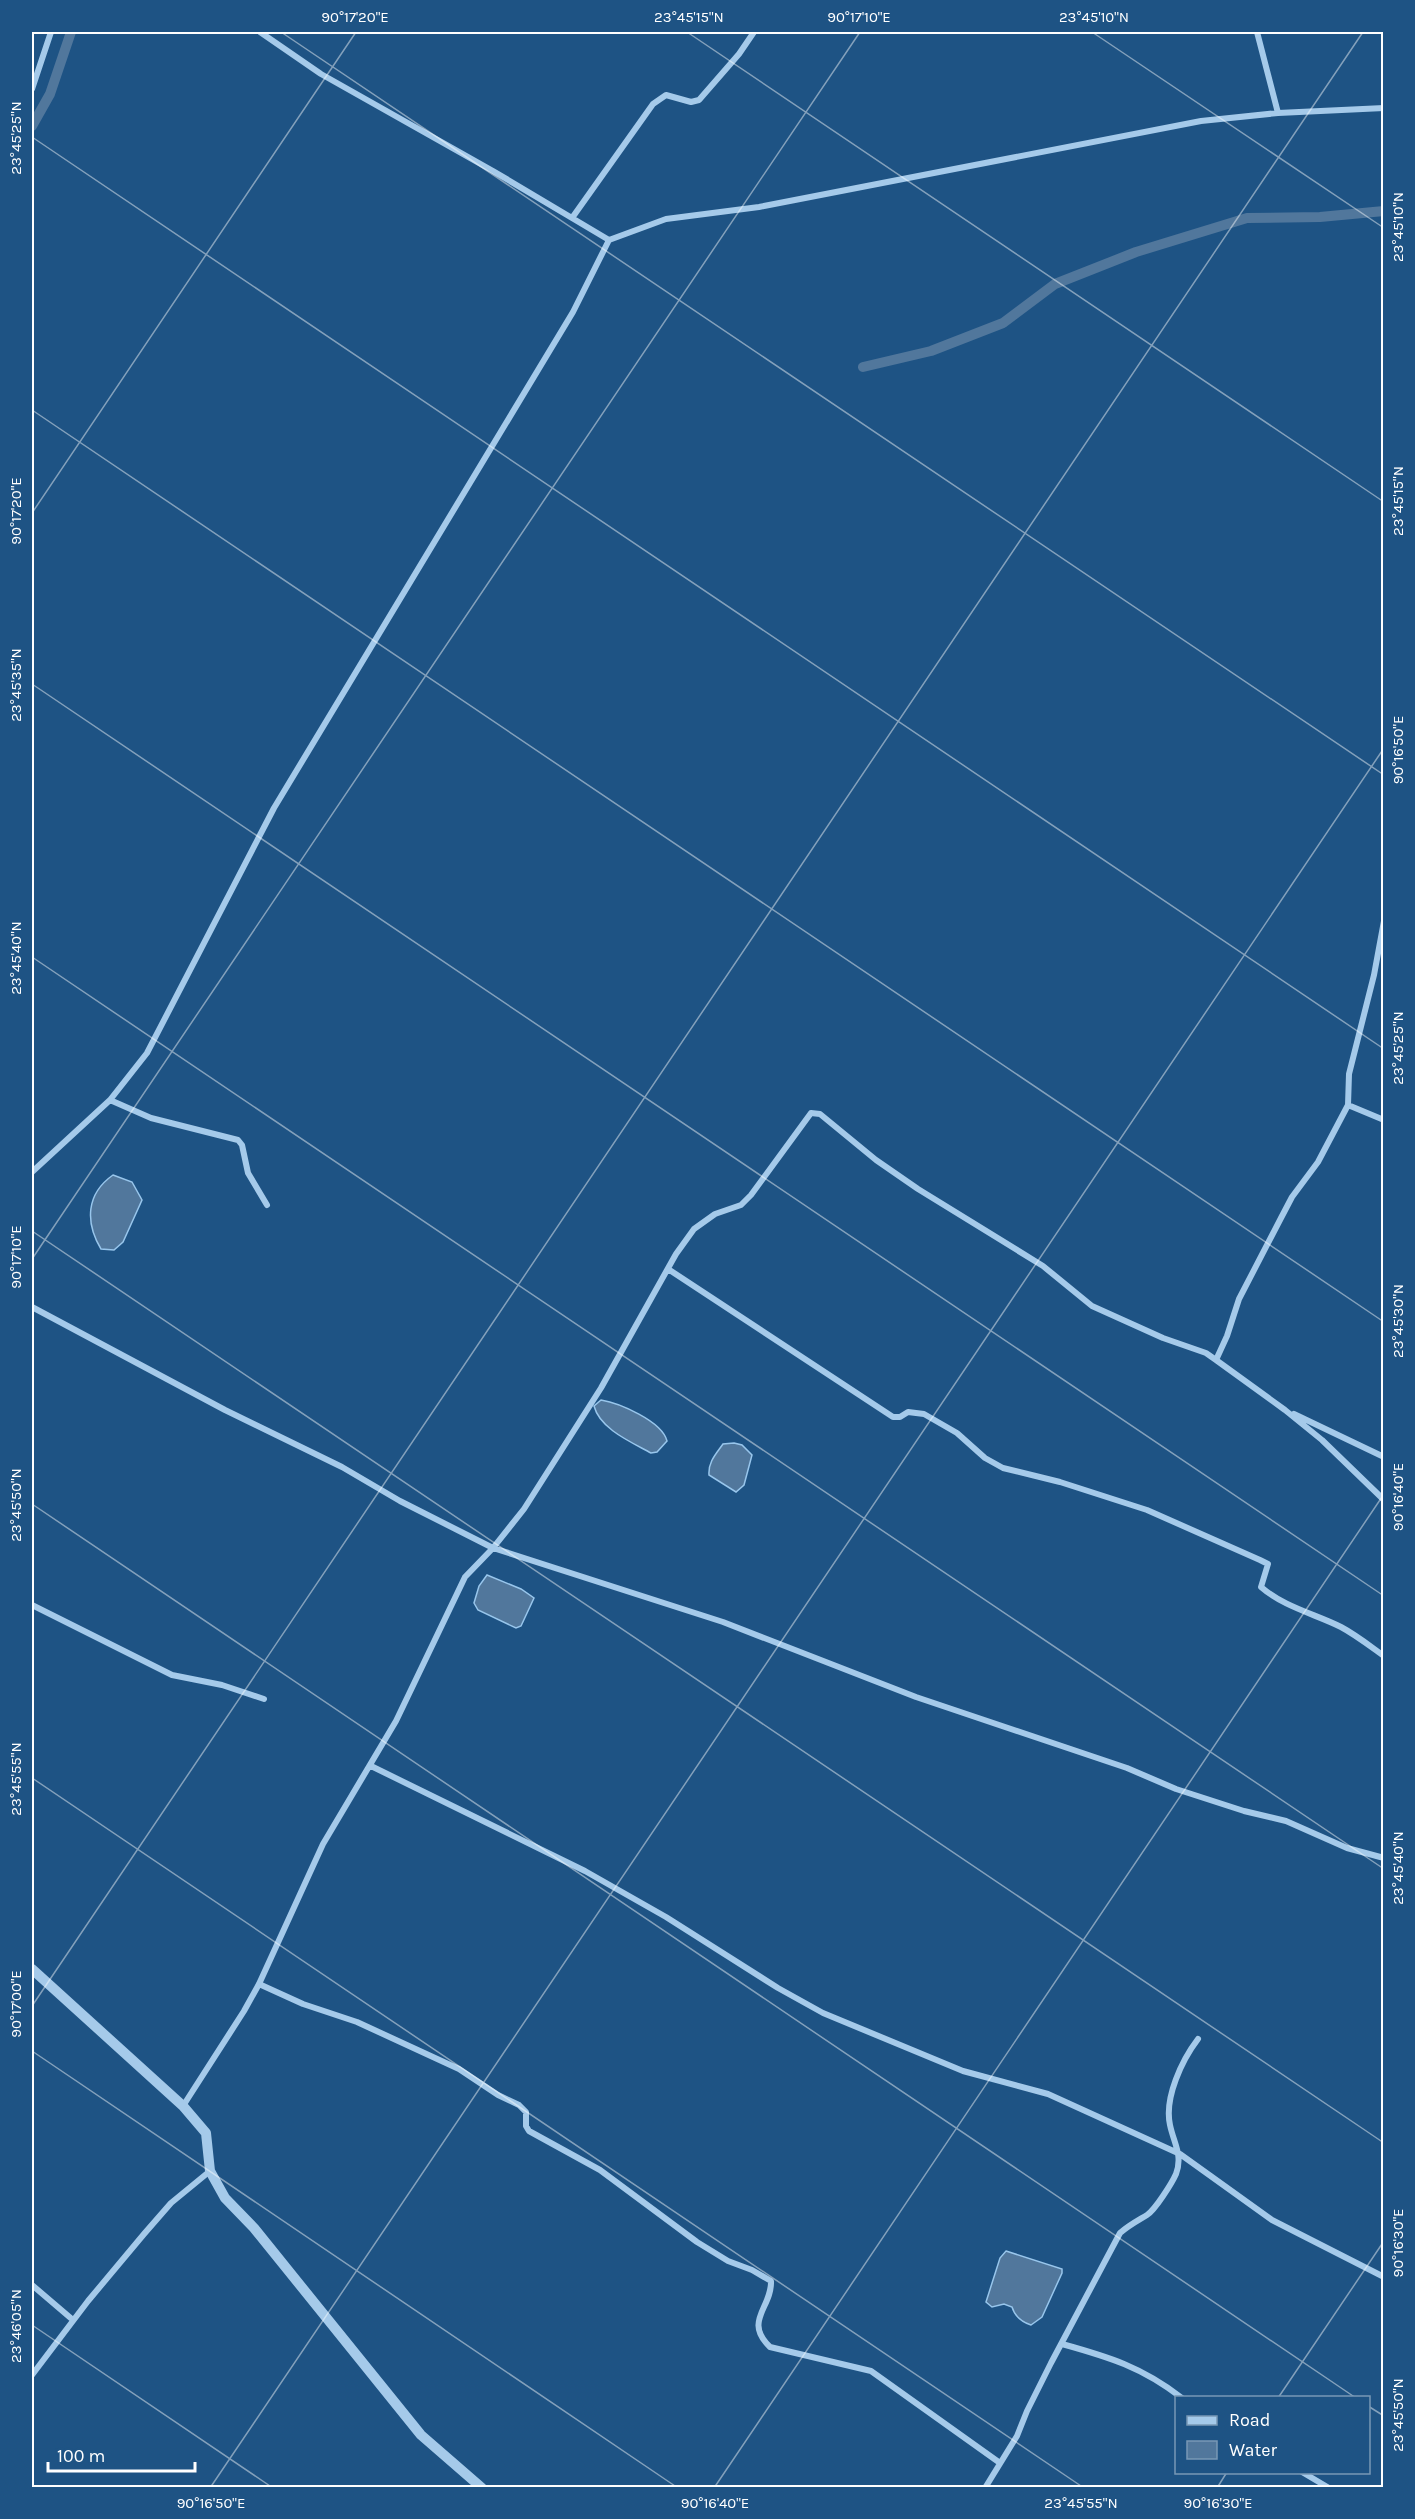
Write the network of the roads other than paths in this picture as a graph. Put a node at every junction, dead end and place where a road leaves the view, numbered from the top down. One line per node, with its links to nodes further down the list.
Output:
1 (51, 32): 5 (street)
2 (260, 32): 8 (street)
3 (754, 32): 8 (street)
4 (1257, 32): 7 (street)
5 (32, 89)
6 (1383, 108): 7 (street)
7 (1278, 113): 9 (street)
8 (572, 218): 9 (street)
9 (609, 240): 11 (street)
10 (1383, 921): 12 (street)
11 (110, 1100): 14 (street); 15 (street)
12 (1348, 1106): 13 (street); 18 (street)
13 (1383, 1120)
14 (32, 1172)
15 (267, 1205)
16 (668, 1269): 18 (street); 22 (street); 24 (street)
17 (32, 1307): 22 (street)
18 (1216, 1360): 19 (street)
19 (1285, 1410): 20 (street); 21 (street)
20 (1383, 1457)
21 (1383, 1500)
22 (493, 1548): 26 (street); 27 (street)
23 (32, 1605): 25 (street)
24 (1383, 1656)
25 (264, 1699)
26 (371, 1766): 29 (street); 32 (street)
27 (1383, 1858)
28 (32, 1969): 31 (street)
29 (259, 1984): 31 (street); 40 (street)
30 (1198, 2039): 32 (street)
31 (183, 2106): 33 (street)
32 (1180, 2154): 34 (street); 37 (street)
33 (210, 2172): 36 (street); 42 (street)
34 (1383, 2277)
35 (32, 2285): 36 (street)
36 (74, 2319): 38 (street)
37 (1062, 2344): 39 (street); 40 (street)
38 (32, 2375)
39 (1181, 2396)
40 (1000, 2463): 43 (street)
41 (1306, 2474): 44 (street)
42 (482, 2487)
43 (985, 2487)
44 (1329, 2487)

